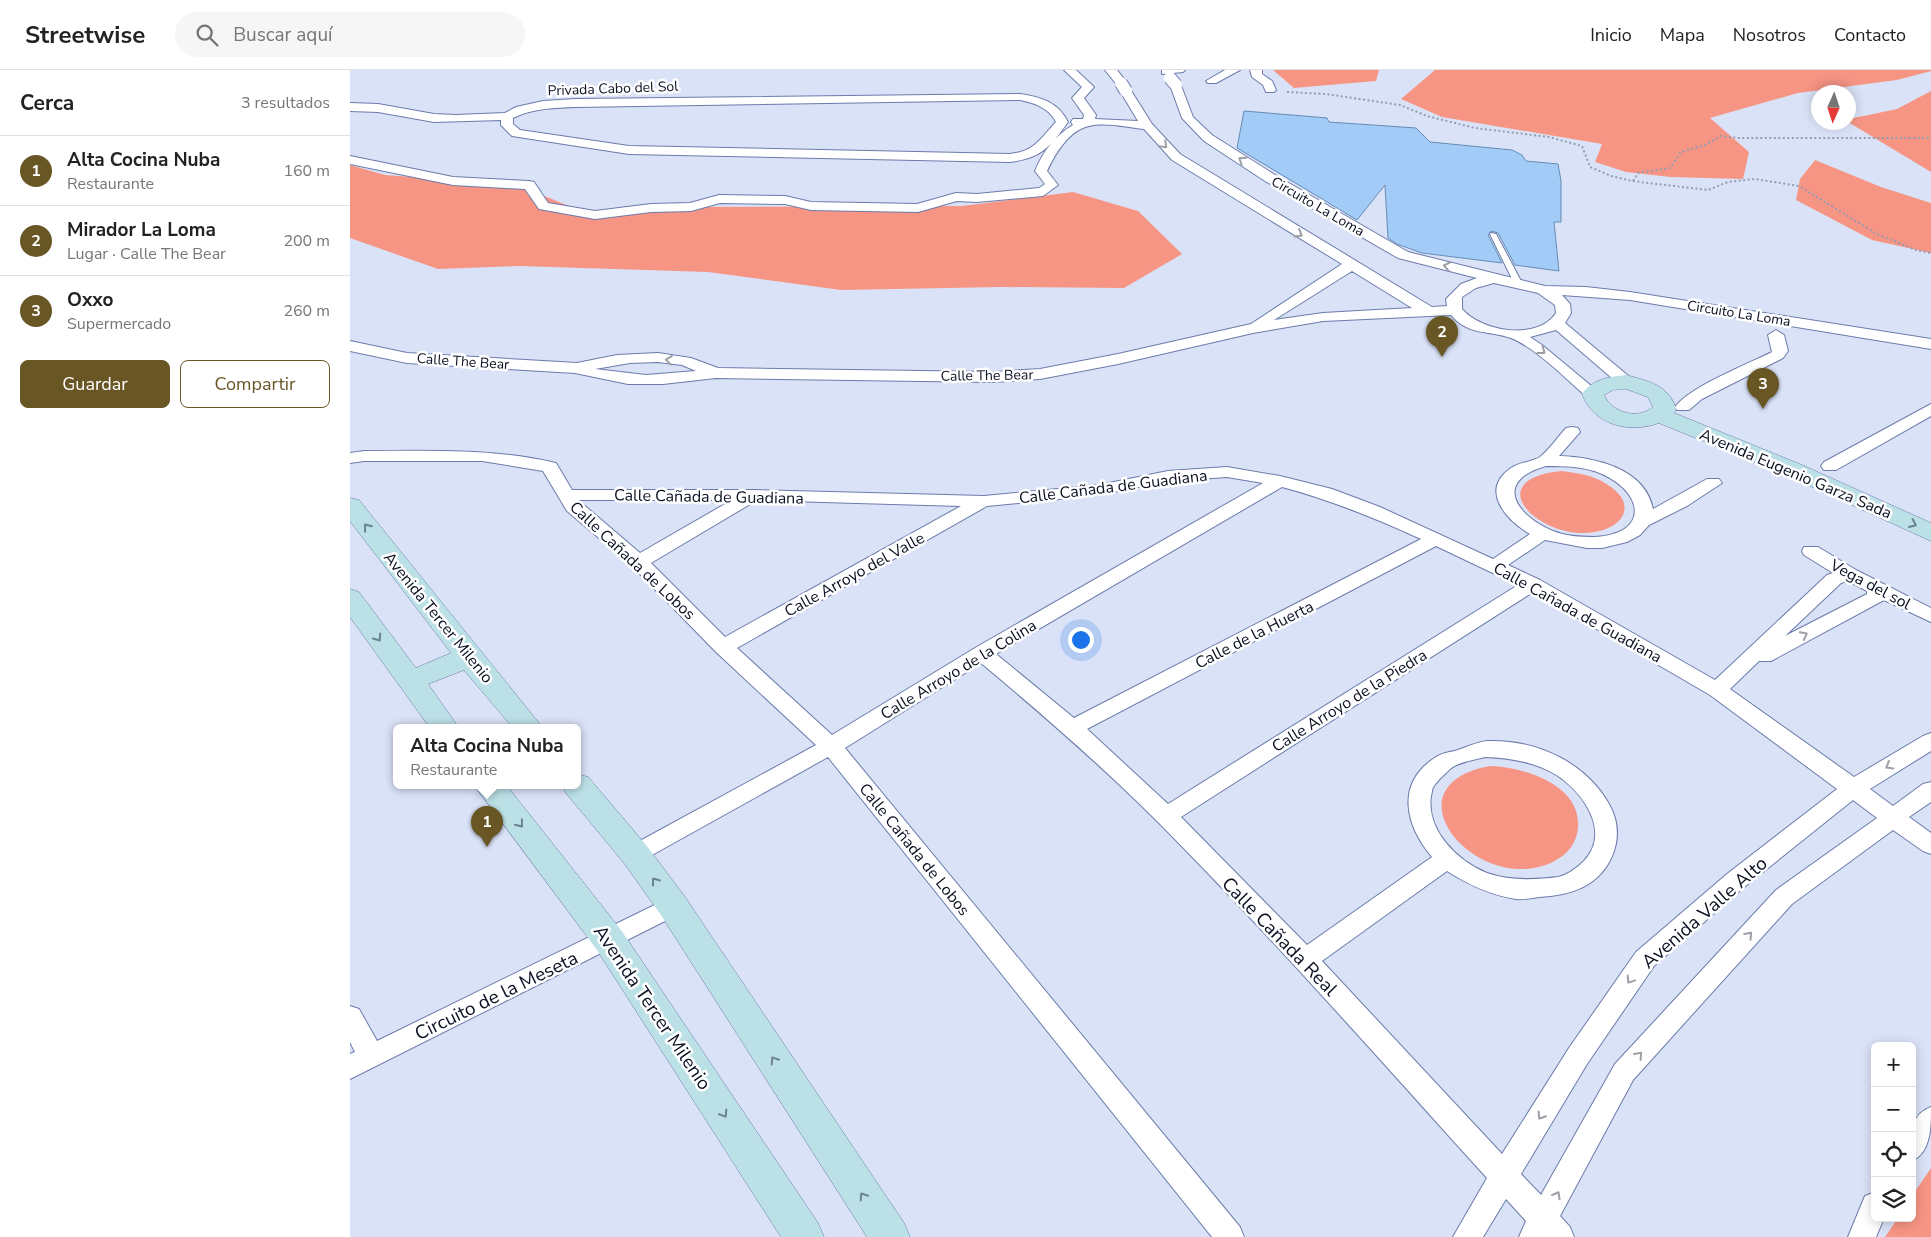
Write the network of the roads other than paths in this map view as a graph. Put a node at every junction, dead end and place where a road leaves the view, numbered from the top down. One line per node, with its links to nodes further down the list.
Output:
1 (1070, 70): 11 (street)
2 (1111, 70): 9 (street, Circuito La Loma)
3 (1234, 70): 6 (street)
4 (1256, 70): 7 (street)
5 (1171, 75): 15 (street, Circuito La Loma, one-way to 5)
6 (1212, 81)
7 (1270, 90)
8 (350, 107): 10 (street, Privada Cabo del Sol)
9 (1135, 111): 11 (street); 13 (street, Circuito La Loma)
10 (507, 116): 12 (street, Privada Cabo del Sol); 12 (street)
11 (1089, 118): 12 (street); 13 (street); 14 (street)
12 (1061, 119)
13 (1146, 126): 16 (street, Circuito La Loma, one-way to 16)
14 (350, 160)
15 (1270, 178): 16 (street); 19 (street, Circuito La Loma, one-way to 15)
16 (1228, 190): 18 (street, Circuito La Loma, one-way to 18)
17 (1493, 234): 20 (lane)
18 (1350, 265): 23 (street, Circuito La Loma); 25 (street, Calle The Bear)
19 (1494, 280): 20 (street); 22 (street)
20 (1517, 281): 21 (street)
21 (1546, 290): 24 (street); 28 (street, Circuito La Loma)
22 (1455, 310): 23 (street, Calle The Bear); 26 (street)
23 (1428, 311): 25 (street, Calle The Bear)
24 (1557, 324): 26 (street); 32 (street)
25 (1252, 328): 31 (street, Calle The Bear)
26 (1514, 334): 33 (street, one-way to 33)
27 (1776, 335): 34 (street)
28 (1931, 344)
29 (350, 346): 30 (street, Calle The Bear)
30 (576, 368): 31 (street, Calle The Bear); 31 (street, Calle The Bear, one-way to 30)
31 (716, 373)
32 (1626, 382): 33 (street); 34 (street)
33 (1594, 394): 34 (street)
34 (1669, 408): 39 (street, Avenida Eugenio Garza Sada); 42 (street, Avenida Eugenio Garza Sada)
35 (1931, 409): 39 (street)
36 (1572, 432): 38 (street)
37 (350, 458): 43 (street)
38 (1546, 461): 48 (street); 50 (street)
39 (1830, 466): 42 (street, Avenida Eugenio Garza Sada)
40 (1280, 481): 45 (street, Calle Cañada de Guadiana); 51 (street, Calle Cañada de Guadiana); 61 (street, Calle Arroyo de la Colina)
41 (1713, 483): 48 (street)
42 (1866, 493): 47 (street, Avenida Eugenio Garza Sada); 49 (street, Avenida Eugenio Garza Sada, one-way to 49)
43 (565, 495): 44 (street, Calle Cañada de Guadiana); 53 (street, Calle Cañada de Lobos)
44 (753, 495): 45 (street, Calle Cañada de Guadiana); 53 (street)
45 (984, 501): 60 (street, Calle Arroyo del Valle)
46 (350, 505): 62 (street, Avenida Tercer Milenio, one-way to 46)
47 (1931, 512)
48 (1643, 521): 50 (street)
49 (1931, 533)
50 (1542, 534): 54 (street)
51 (1436, 539): 54 (street, Calle Cañada de Guadiana); 68 (street, Calle de la Huerta)
52 (1811, 551): 55 (street, Vega del sol)
53 (639, 562): 60 (street, Calle Cañada de Lobos)
54 (1495, 566): 56 (street, Calle Cañada de Guadiana)
55 (1849, 574): 57 (street, Vega del sol); 63 (street)
56 (1533, 584): 65 (street, Calle Cañada de Guadiana); 75 (street, Calle Arroyo de la Piedra)
57 (1875, 587): 59 (street, Vega del sol); 63 (street, one-way to 57)
58 (350, 598): 64 (street, one-way to 64)
59 (1931, 616)
60 (723, 648): 70 (street, Calle Cañada de Lobos)
61 (982, 653): 68 (street, Calle Cañada Real); 70 (street, Calle Arroyo de la Colina)
62 (469, 657): 64 (street); 67 (street, Avenida Tercer Milenio)
63 (1745, 666): 65 (street)
64 (409, 682): 66 (street)
65 (1717, 690): 73 (street, Calle Cañada de Guadiana)
66 (442, 724)
67 (526, 724)
68 (1072, 728): 75 (street, Calle Cañada Real)
69 (1931, 741): 73 (street, Avenida Valle Alto, one-way to 73)
70 (831, 746): 78 (street, Calle Arroyo de la Colina); 92 (street, Calle Cañada de Lobos)
71 (492, 789): 81 (street, Avenida Tercer Milenio, one-way to 81)
72 (580, 789): 78 (street)
73 (1852, 789): 76 (street, Calle Cañada de Guadiana); 87 (street, Avenida Valle Alto, one-way to 87)
74 (1931, 790): 76 (street)
75 (1166, 816): 82 (street, Calle Cañada Real)
76 (1893, 818): 77 (street, Calle Cañada de Guadiana); 89 (street, one-way to 76)
77 (1931, 845)
78 (635, 854): 80 (street, one-way to 78)
79 (1445, 860): 79 (street); 82 (street)
80 (674, 906): 81 (street, Circuito de la Meseta); 90 (street, one-way to 80)
81 (609, 940): 84 (street, Circuito de la Meseta); 91 (street, Avenida Tercer Milenio, one-way to 91)
82 (1305, 960): 87 (street, Calle Cañada Real)
83 (350, 1017): 84 (street, Circuito de la Meseta)
84 (361, 1061)
85 (1931, 1119): 86 (street)
86 (1916, 1142)
87 (1504, 1176): 89 (street, Calle Cañada Real); 93 (street, Avenida Valle Alto)
88 (1871, 1216): 94 (street)
89 (1546, 1231)
90 (887, 1236)
91 (804, 1237)
92 (1230, 1237)
93 (1467, 1237)
94 (1862, 1237)

